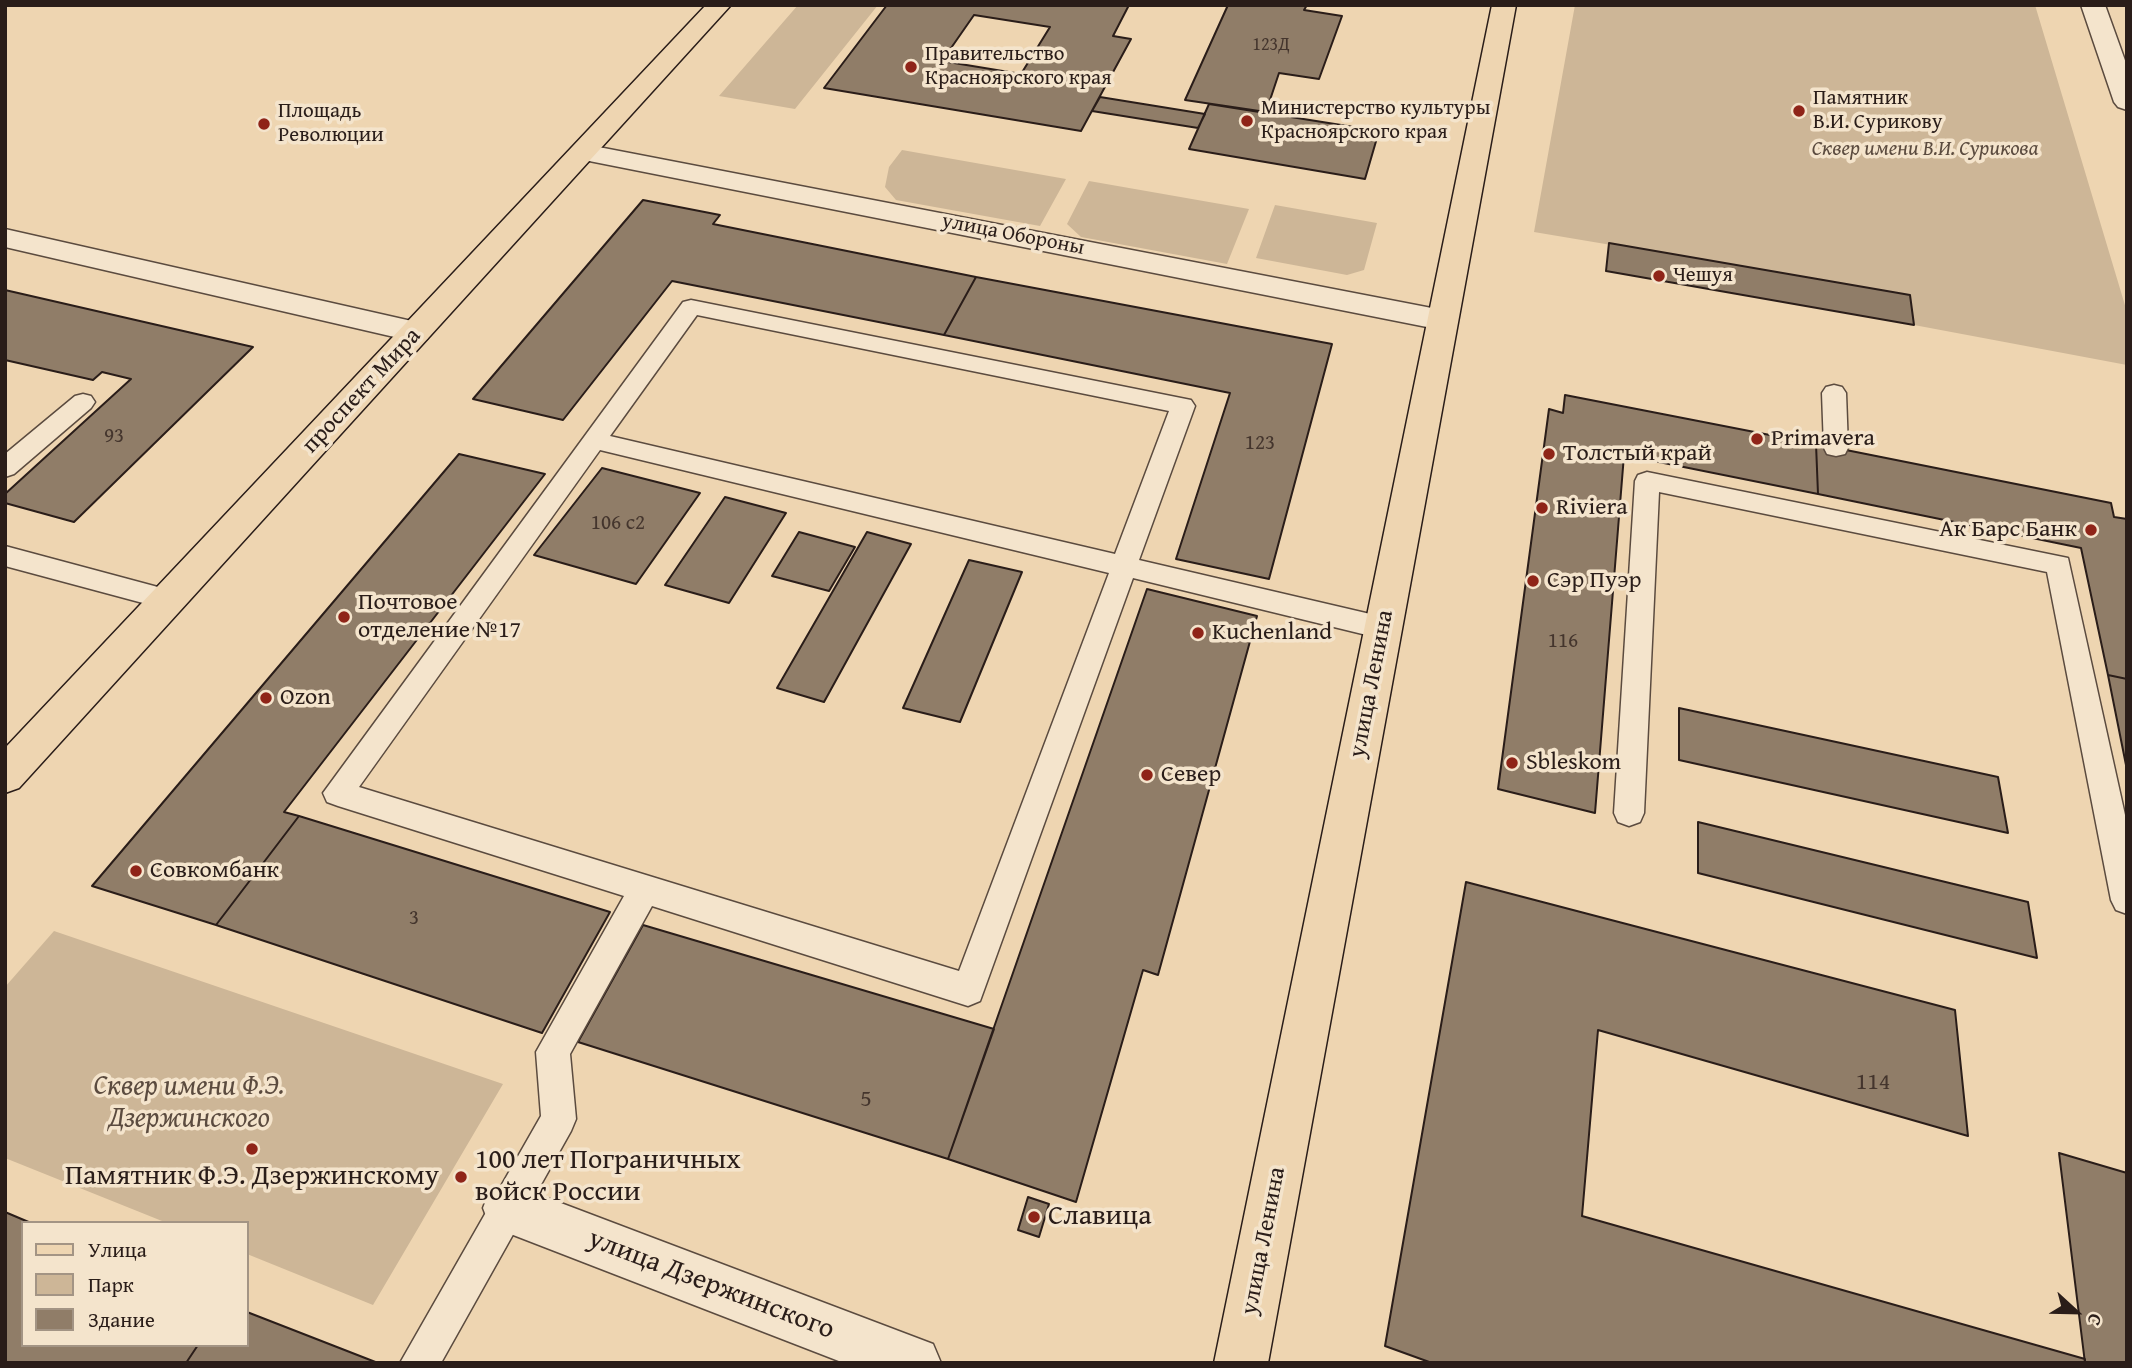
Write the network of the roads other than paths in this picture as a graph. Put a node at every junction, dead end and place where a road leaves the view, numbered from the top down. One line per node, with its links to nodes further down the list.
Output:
1 (719, 5): 6 (main road, проспект Мира)
2 (1504, 5): 8 (main road, улица Ленина)
3 (2093, 5): 4 (street)
4 (2120, 62): 5 (street)
5 (2127, 102)
6 (583, 152): 8 (street, улица Обороны); 9 (main road, проспект Мира)
7 (5, 238): 9 (street)
8 (1442, 320): 18 (main road, улица Ленина)
9 (416, 332): 17 (main road, проспект Мира)
10 (1834, 393): 13 (lane)
11 (83, 402): 14 (lane)
12 (597, 441): 16 (lane); 16 (lane); 21 (lane)
13 (1836, 448)
14 (5, 468)
15 (5, 556): 17 (lane)
16 (1124, 567): 18 (lane); 21 (lane)
17 (169, 600): 19 (main road, проспект Мира)
18 (1383, 628): 26 (main road, улица Ленина)
19 (5, 776)
20 (1629, 813): 22 (lane)
21 (645, 889): 23 (lane)
22 (2127, 900)
23 (508, 1208): 24 (lane); 25 (street, улица Дзержинского)
24 (419, 1363)
25 (914, 1363)
26 (1241, 1363)

